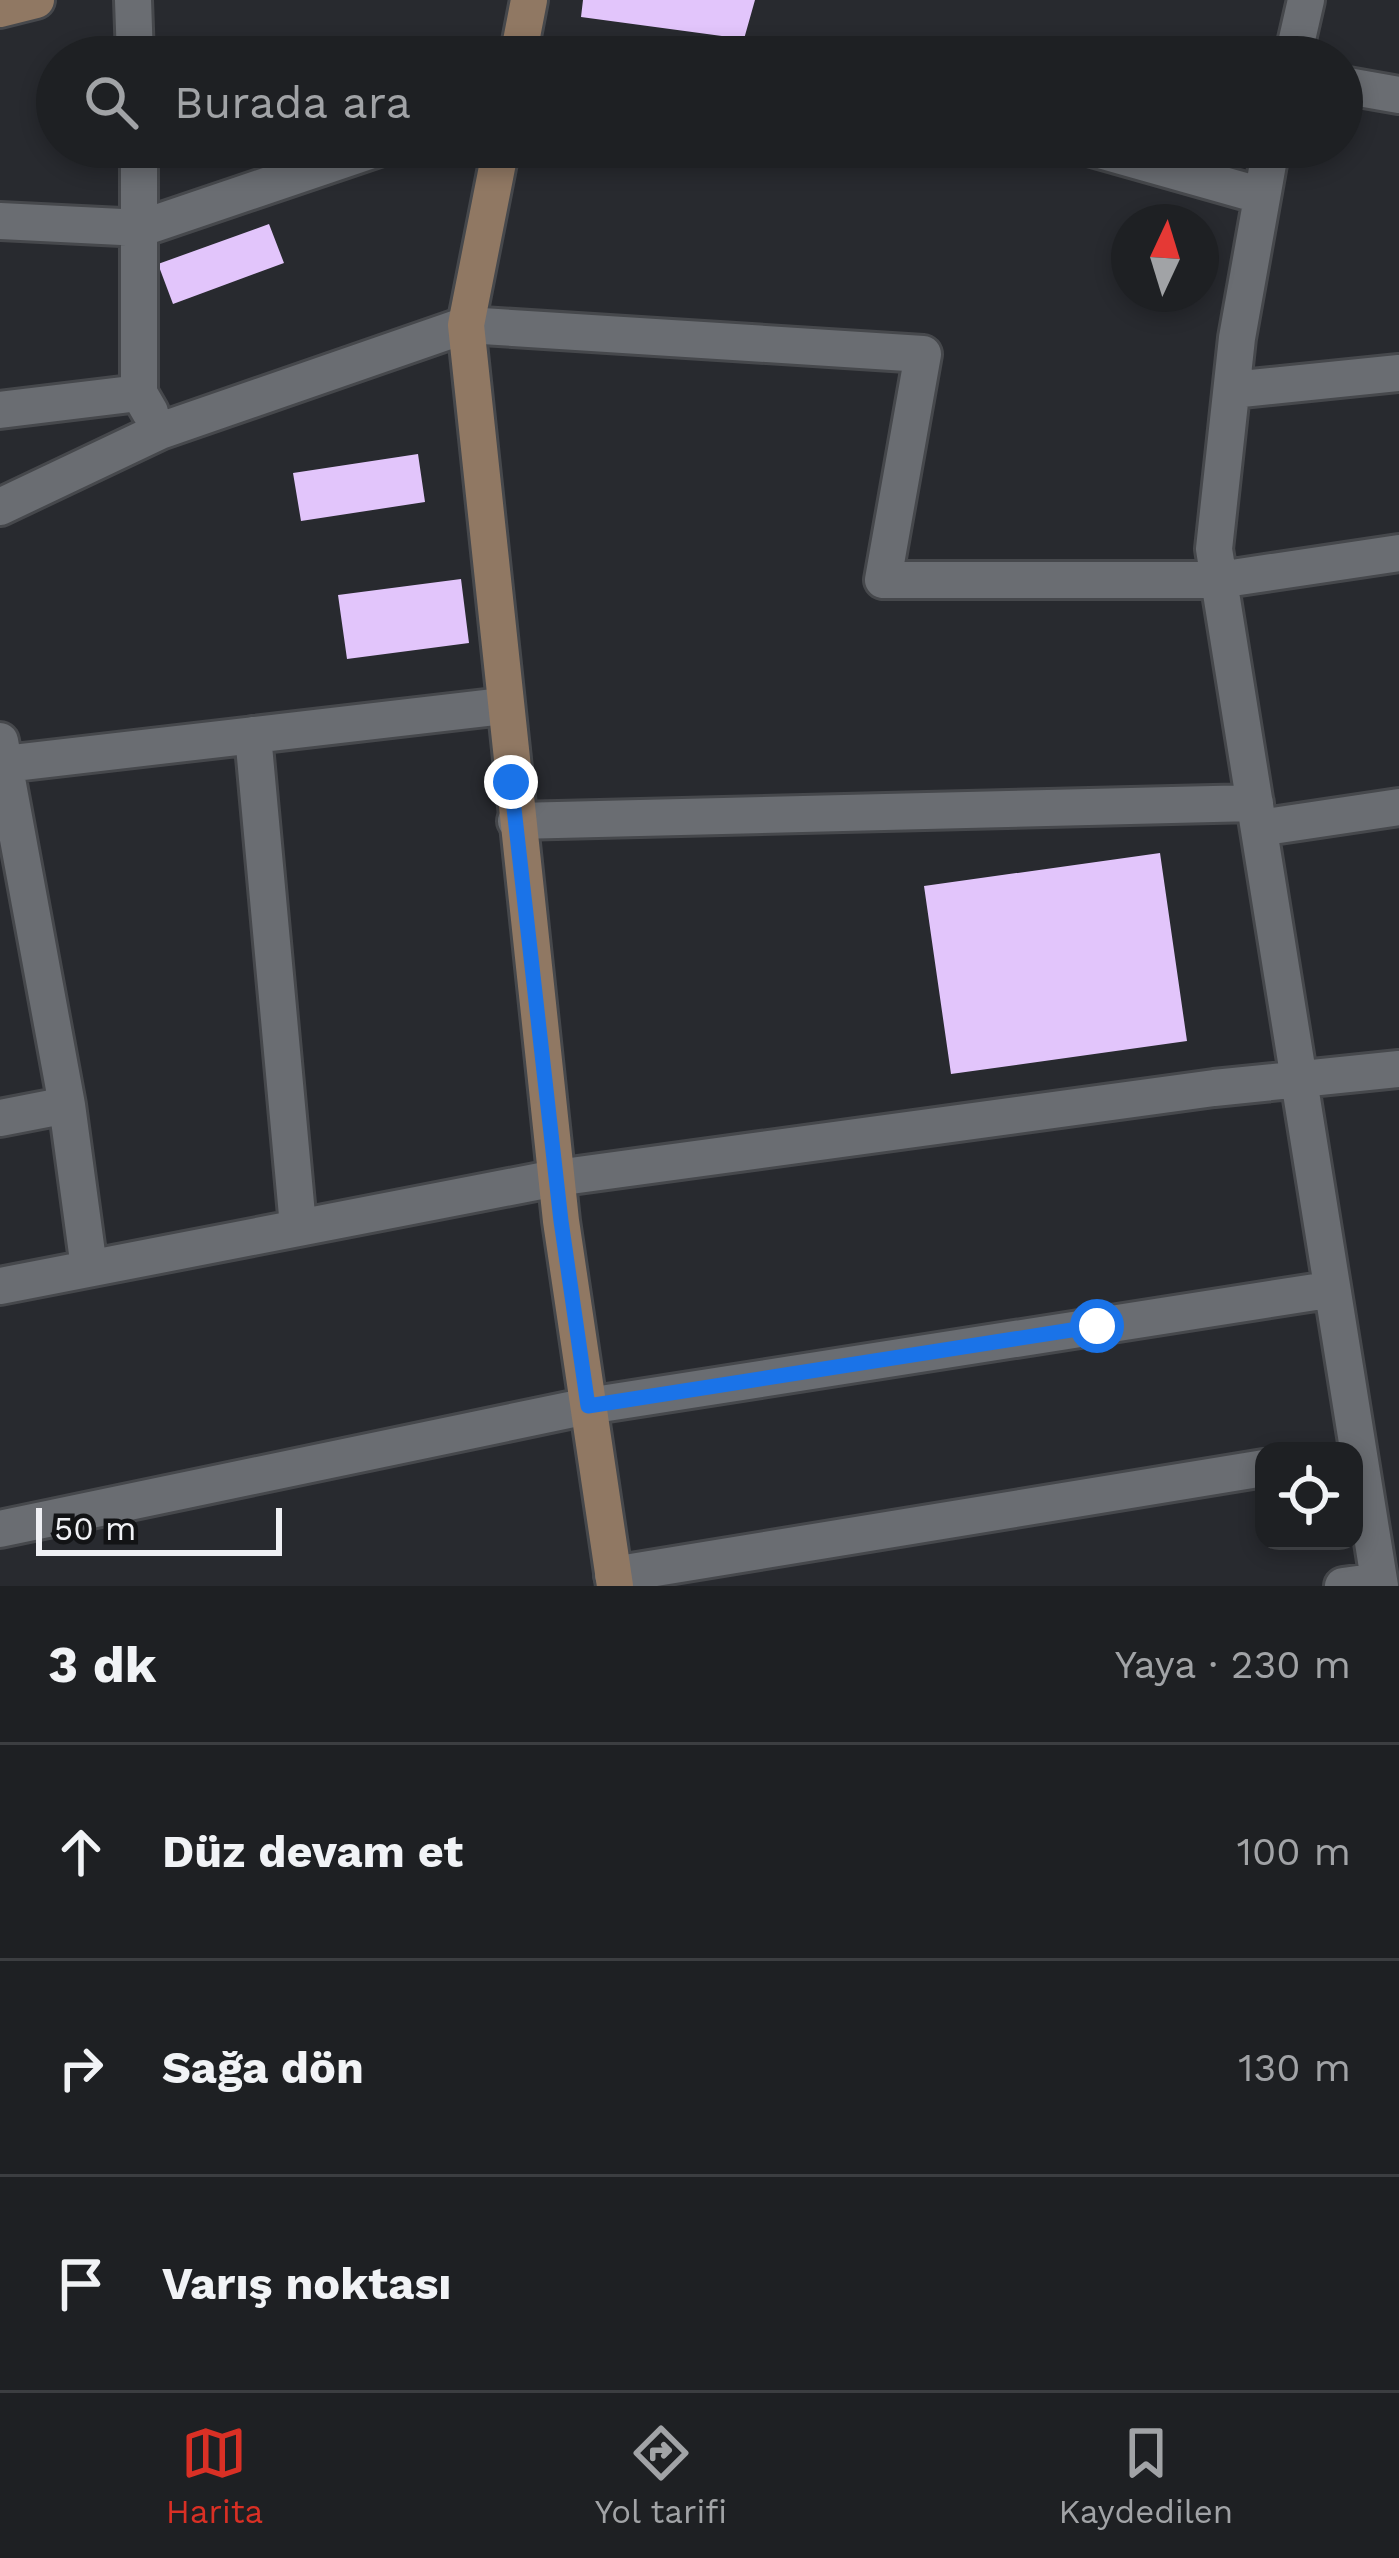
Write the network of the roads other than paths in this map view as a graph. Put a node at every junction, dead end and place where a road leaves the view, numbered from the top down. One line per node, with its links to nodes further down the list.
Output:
1 (36, 0): 5 (street)
2 (133, 0): 6 (street)
3 (529, 0): 7 (street)
4 (1306, 0): 8 (street)
5 (0, 9)
6 (134, 36)
7 (522, 36)
8 (1298, 36)
9 (1363, 88): 10 (street)
10 (1399, 94)
11 (140, 168): 18 (street)
12 (319, 168): 18 (street)
13 (497, 168): 19 (street)
14 (1163, 168): 16 (street)
15 (1266, 168): 16 (street)
16 (1259, 195): 21 (street)
17 (0, 221): 18 (street)
18 (142, 228): 22 (street)
19 (466, 326): 24 (street); 27 (street); 28 (street)
20 (1399, 373): 21 (street)
21 (1232, 391): 27 (street)
22 (140, 393): 23 (street); 24 (street)
23 (0, 410)
24 (160, 431): 25 (street)
25 (0, 507)
26 (1399, 554): 27 (street)
27 (1219, 580): 32 (street)
28 (502, 706): 29 (street); 33 (street)
29 (253, 735): 30 (street); 39 (street)
30 (3, 752): 36 (street)
31 (1399, 806): 32 (street)
32 (1257, 816): 33 (street); 35 (street)
33 (516, 820): 38 (street)
34 (1399, 1069): 35 (street)
35 (1301, 1079): 38 (street); 42 (street)
36 (67, 1105): 37 (street); 40 (street)
37 (0, 1118)
38 (556, 1178): 39 (street); 43 (street)
39 (298, 1226): 40 (street)
40 (89, 1268): 41 (street)
41 (0, 1286)
42 (1328, 1290): 43 (street); 44 (street)
43 (588, 1406): 47 (street); 48 (street)
44 (1356, 1442)
45 (1255, 1470): 48 (street)
46 (1363, 1526): 49 (street)
47 (0, 1529)
48 (614, 1580)
49 (1367, 1585)

